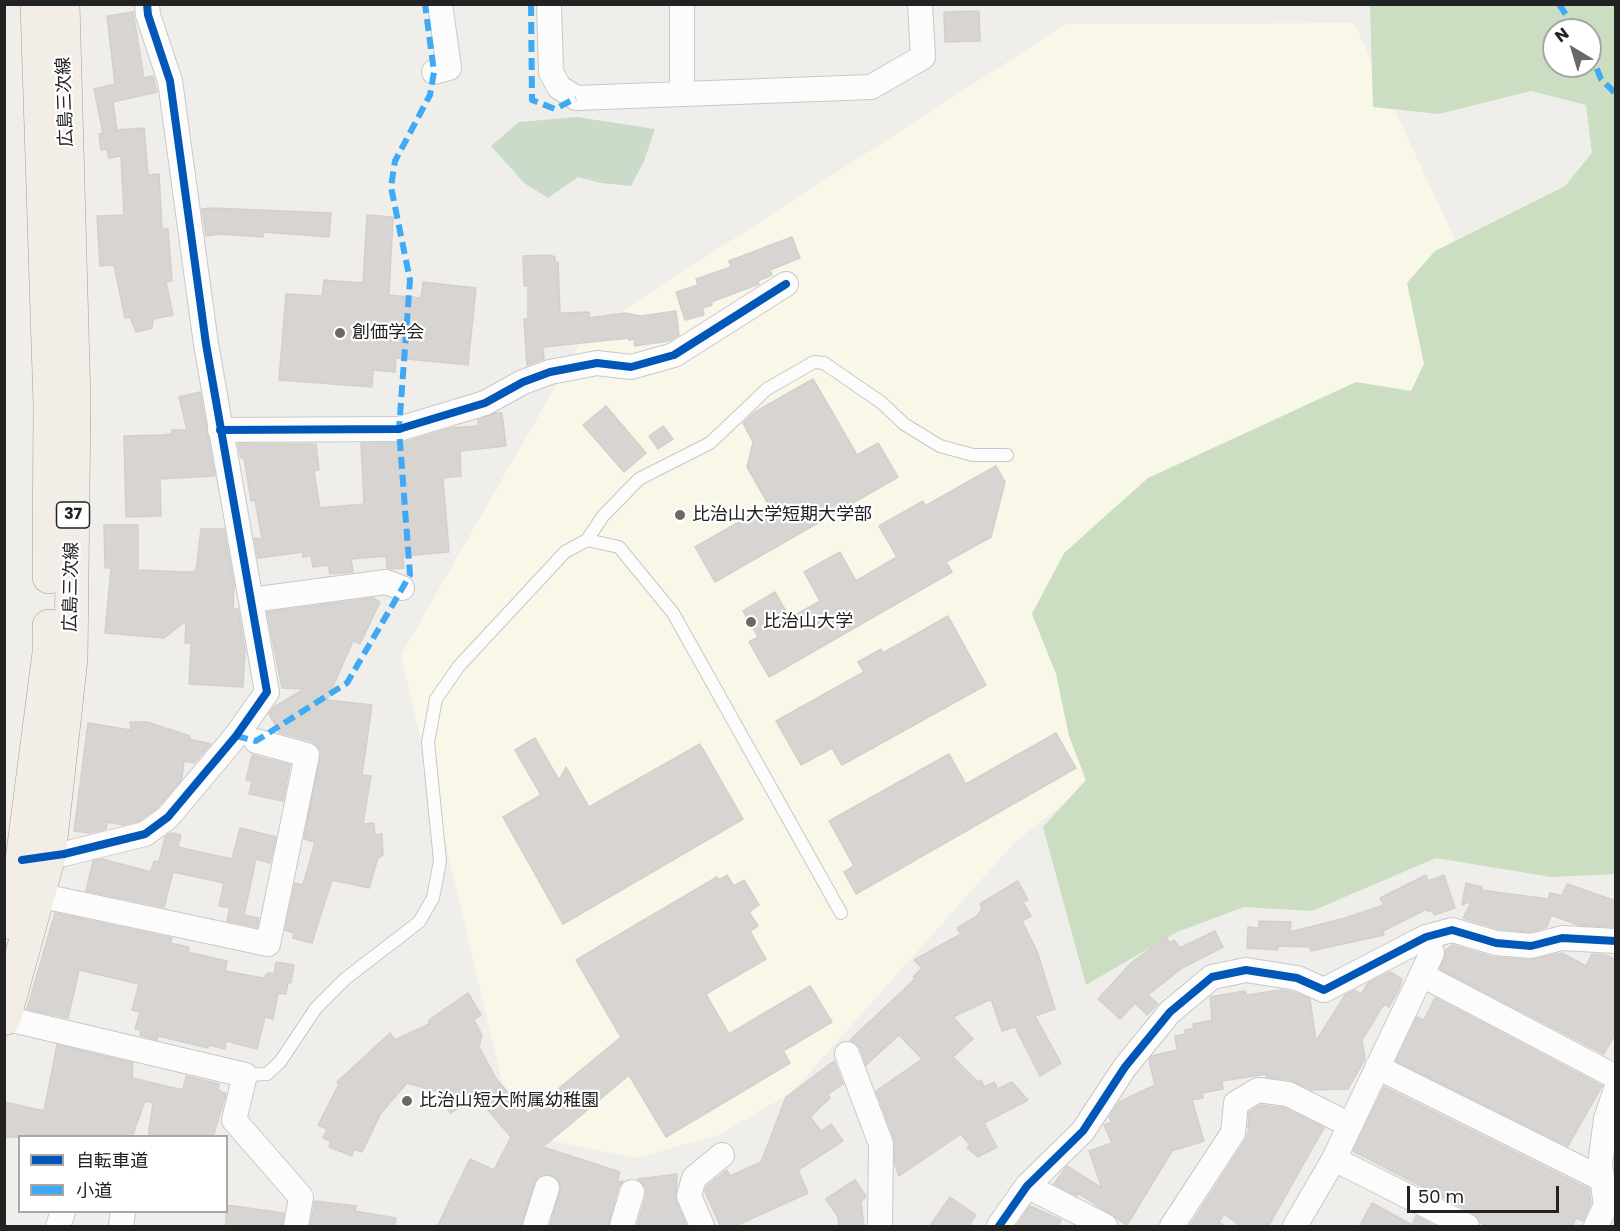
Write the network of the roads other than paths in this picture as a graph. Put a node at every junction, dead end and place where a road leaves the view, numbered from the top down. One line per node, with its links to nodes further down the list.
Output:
1 (37, 4): 17 (main road, 広島三次線 / 37)
2 (63, 4): 17 (main road, 広島三次線 / 37)
3 (147, 4): 11 (street)
4 (440, 4): 8 (street)
5 (549, 4): 9 (street)
6 (682, 4): 9 (street)
7 (920, 4): 9 (street)
8 (434, 72)
9 (682, 94)
10 (786, 284): 11 (street)
11 (220, 430): 15 (street)
12 (1007, 455): 13 (lane)
13 (587, 540): 19 (lane); 27 (lane)
14 (402, 588): 15 (street)
15 (251, 600): 17 (street)
16 (256, 741): 18 (street)
17 (35, 858): 18 (main road, 広島三次線 / 37); 20 (main road, 広島三次線 / 37)
18 (38, 896): 24 (main road, 広島三次線 / 37)
19 (842, 913)
20 (4, 923)
21 (1426, 937): 22 (street); 23 (street); 34 (street)
22 (1616, 941)
23 (1422, 975): 26 (street); 28 (street)
24 (5, 1019): 27 (street)
25 (847, 1054): 41 (street)
26 (1377, 1067): 30 (street); 33 (street)
27 (245, 1075): 37 (street)
28 (1616, 1077)
29 (1616, 1089): 33 (street)
30 (1350, 1125): 32 (street); 44 (street)
31 (722, 1155): 40 (street)
32 (1334, 1159): 45 (street); 46 (street)
33 (1602, 1179): 47 (street)
34 (1027, 1186): 42 (street); 43 (street)
35 (547, 1188): 38 (street)
36 (632, 1192): 39 (street)
37 (296, 1227)
38 (536, 1227)
39 (622, 1227)
40 (702, 1227)
41 (880, 1227)
42 (999, 1227)
43 (1105, 1227)
44 (1172, 1227)
45 (1295, 1227)
46 (1467, 1227)
47 (1596, 1227)

